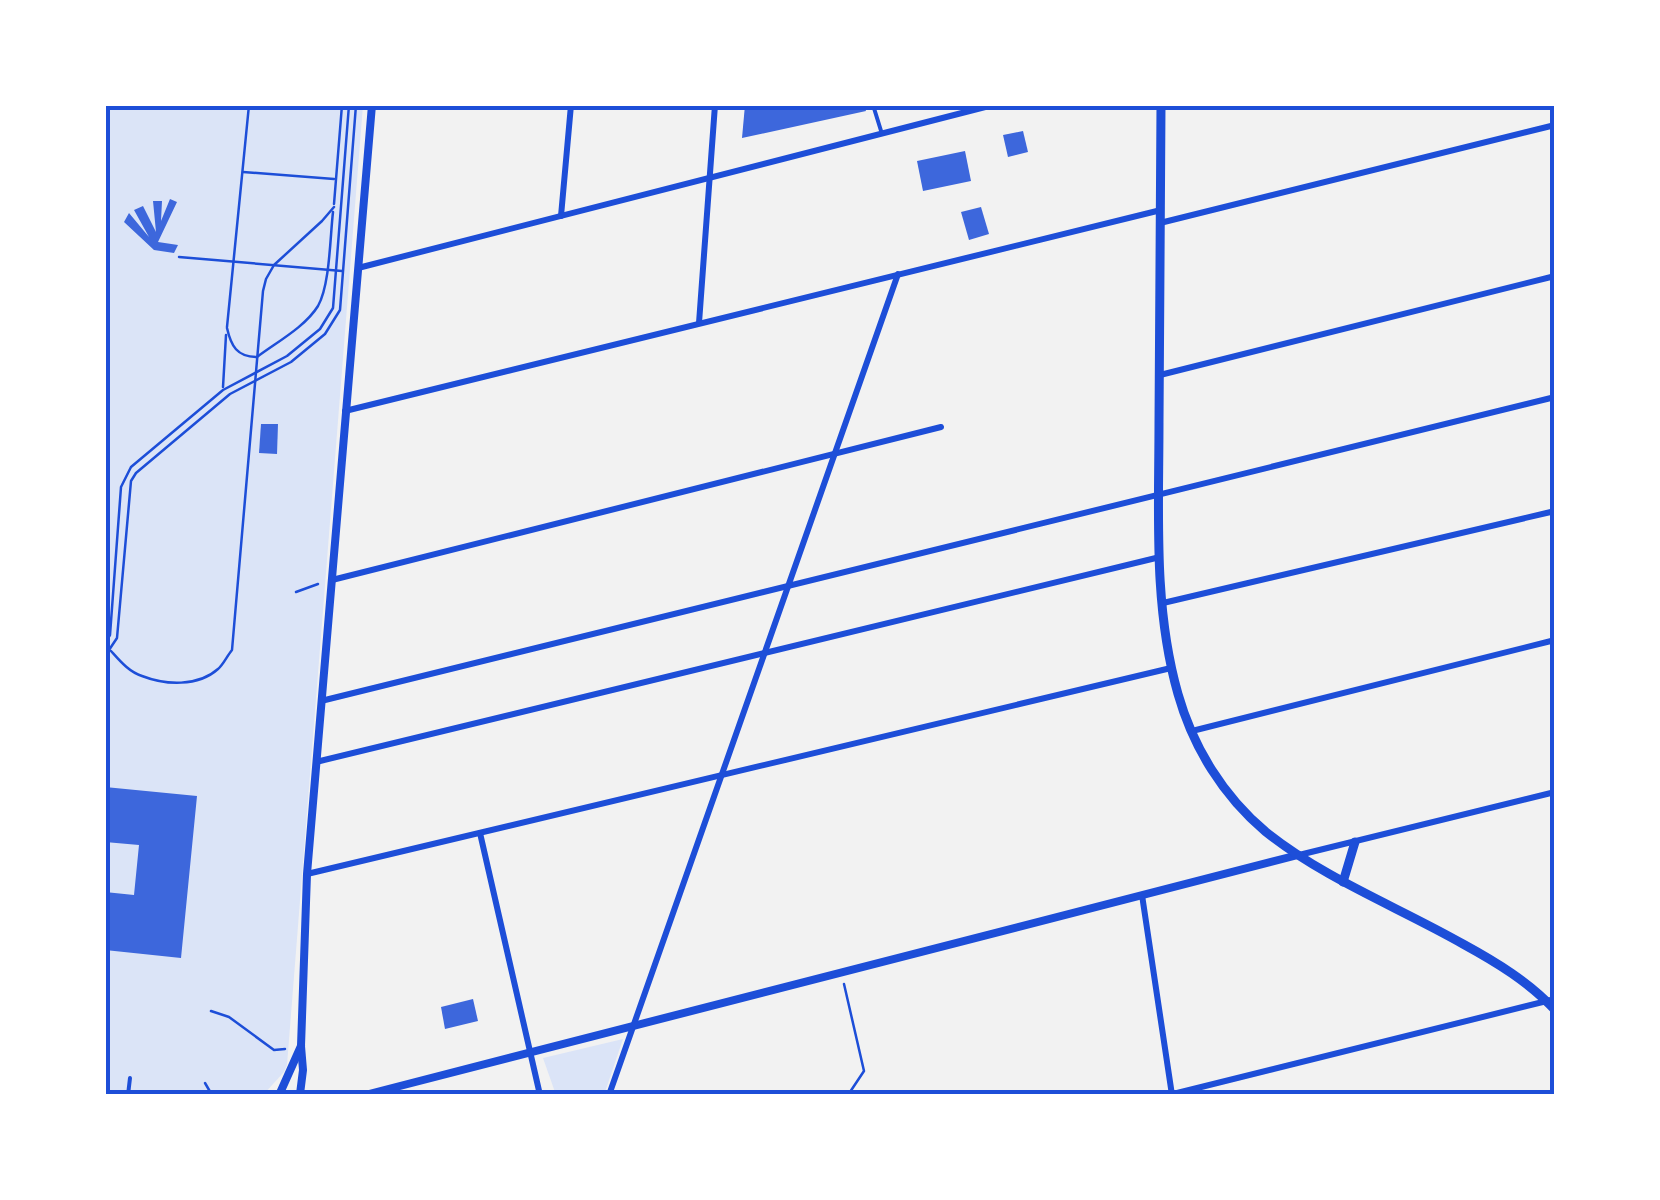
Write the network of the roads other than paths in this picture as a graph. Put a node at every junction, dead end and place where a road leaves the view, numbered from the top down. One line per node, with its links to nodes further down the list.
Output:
1 (372, 105): 13 (street)
2 (572, 105): 11 (street)
3 (715, 105): 9 (street)
4 (873, 105): 8 (lane)
5 (994, 105): 8 (street)
6 (1161, 105): 10 (main road)
7 (1555, 125): 12 (street)
8 (882, 134): 9 (street)
9 (710, 178): 11 (street); 16 (street)
10 (1161, 210): 12 (main road); 14 (street)
11 (562, 216): 13 (street)
12 (1160, 223): 17 (main road)
13 (358, 268): 19 (street)
14 (898, 274): 16 (street); 21 (street)
15 (1555, 276): 17 (street)
16 (700, 324): 19 (street)
17 (1160, 375): 22 (main road)
18 (1555, 397): 22 (street)
19 (345, 411): 25 (street)
20 (941, 427): 21 (street)
21 (835, 454): 25 (street); 26 (street)
22 (1159, 494): 24 (main road); 26 (street)
23 (1555, 512): 27 (street)
24 (1160, 556): 27 (main road); 29 (street)
25 (332, 580): 31 (street)
26 (790, 586): 29 (street); 31 (street)
27 (1163, 603): 30 (main road)
28 (1555, 640): 32 (street)
29 (764, 653): 33 (street); 34 (street)
30 (1171, 668): 32 (main road); 34 (street)
31 (321, 701): 33 (street)
32 (1190, 732): 38 (main road)
33 (316, 762): 39 (street)
34 (722, 776): 36 (street); 44 (street)
35 (1555, 792): 37 (street)
36 (480, 833): 39 (street); 46 (street)
37 (1354, 842): 38 (street); 40 (main road)
38 (1298, 855): 40 (main road); 41 (street)
39 (308, 874): 45 (street)
40 (1343, 882): 42 (main road)
41 (1142, 895): 44 (street); 55 (street)
42 (1551, 1000): 43 (main road); 55 (street)
43 (1555, 1010)
44 (633, 1026): 46 (street); 54 (street)
45 (301, 1046): 49 (street); 50 (street)
46 (529, 1053): 48 (street); 53 (street)
47 (130, 1078): 51 (lane)
48 (397, 1091): 52 (street)
49 (279, 1094): 50 (street)
50 (301, 1094)
51 (128, 1095)
52 (365, 1095)
53 (540, 1095)
54 (608, 1095)
55 (1171, 1095)

